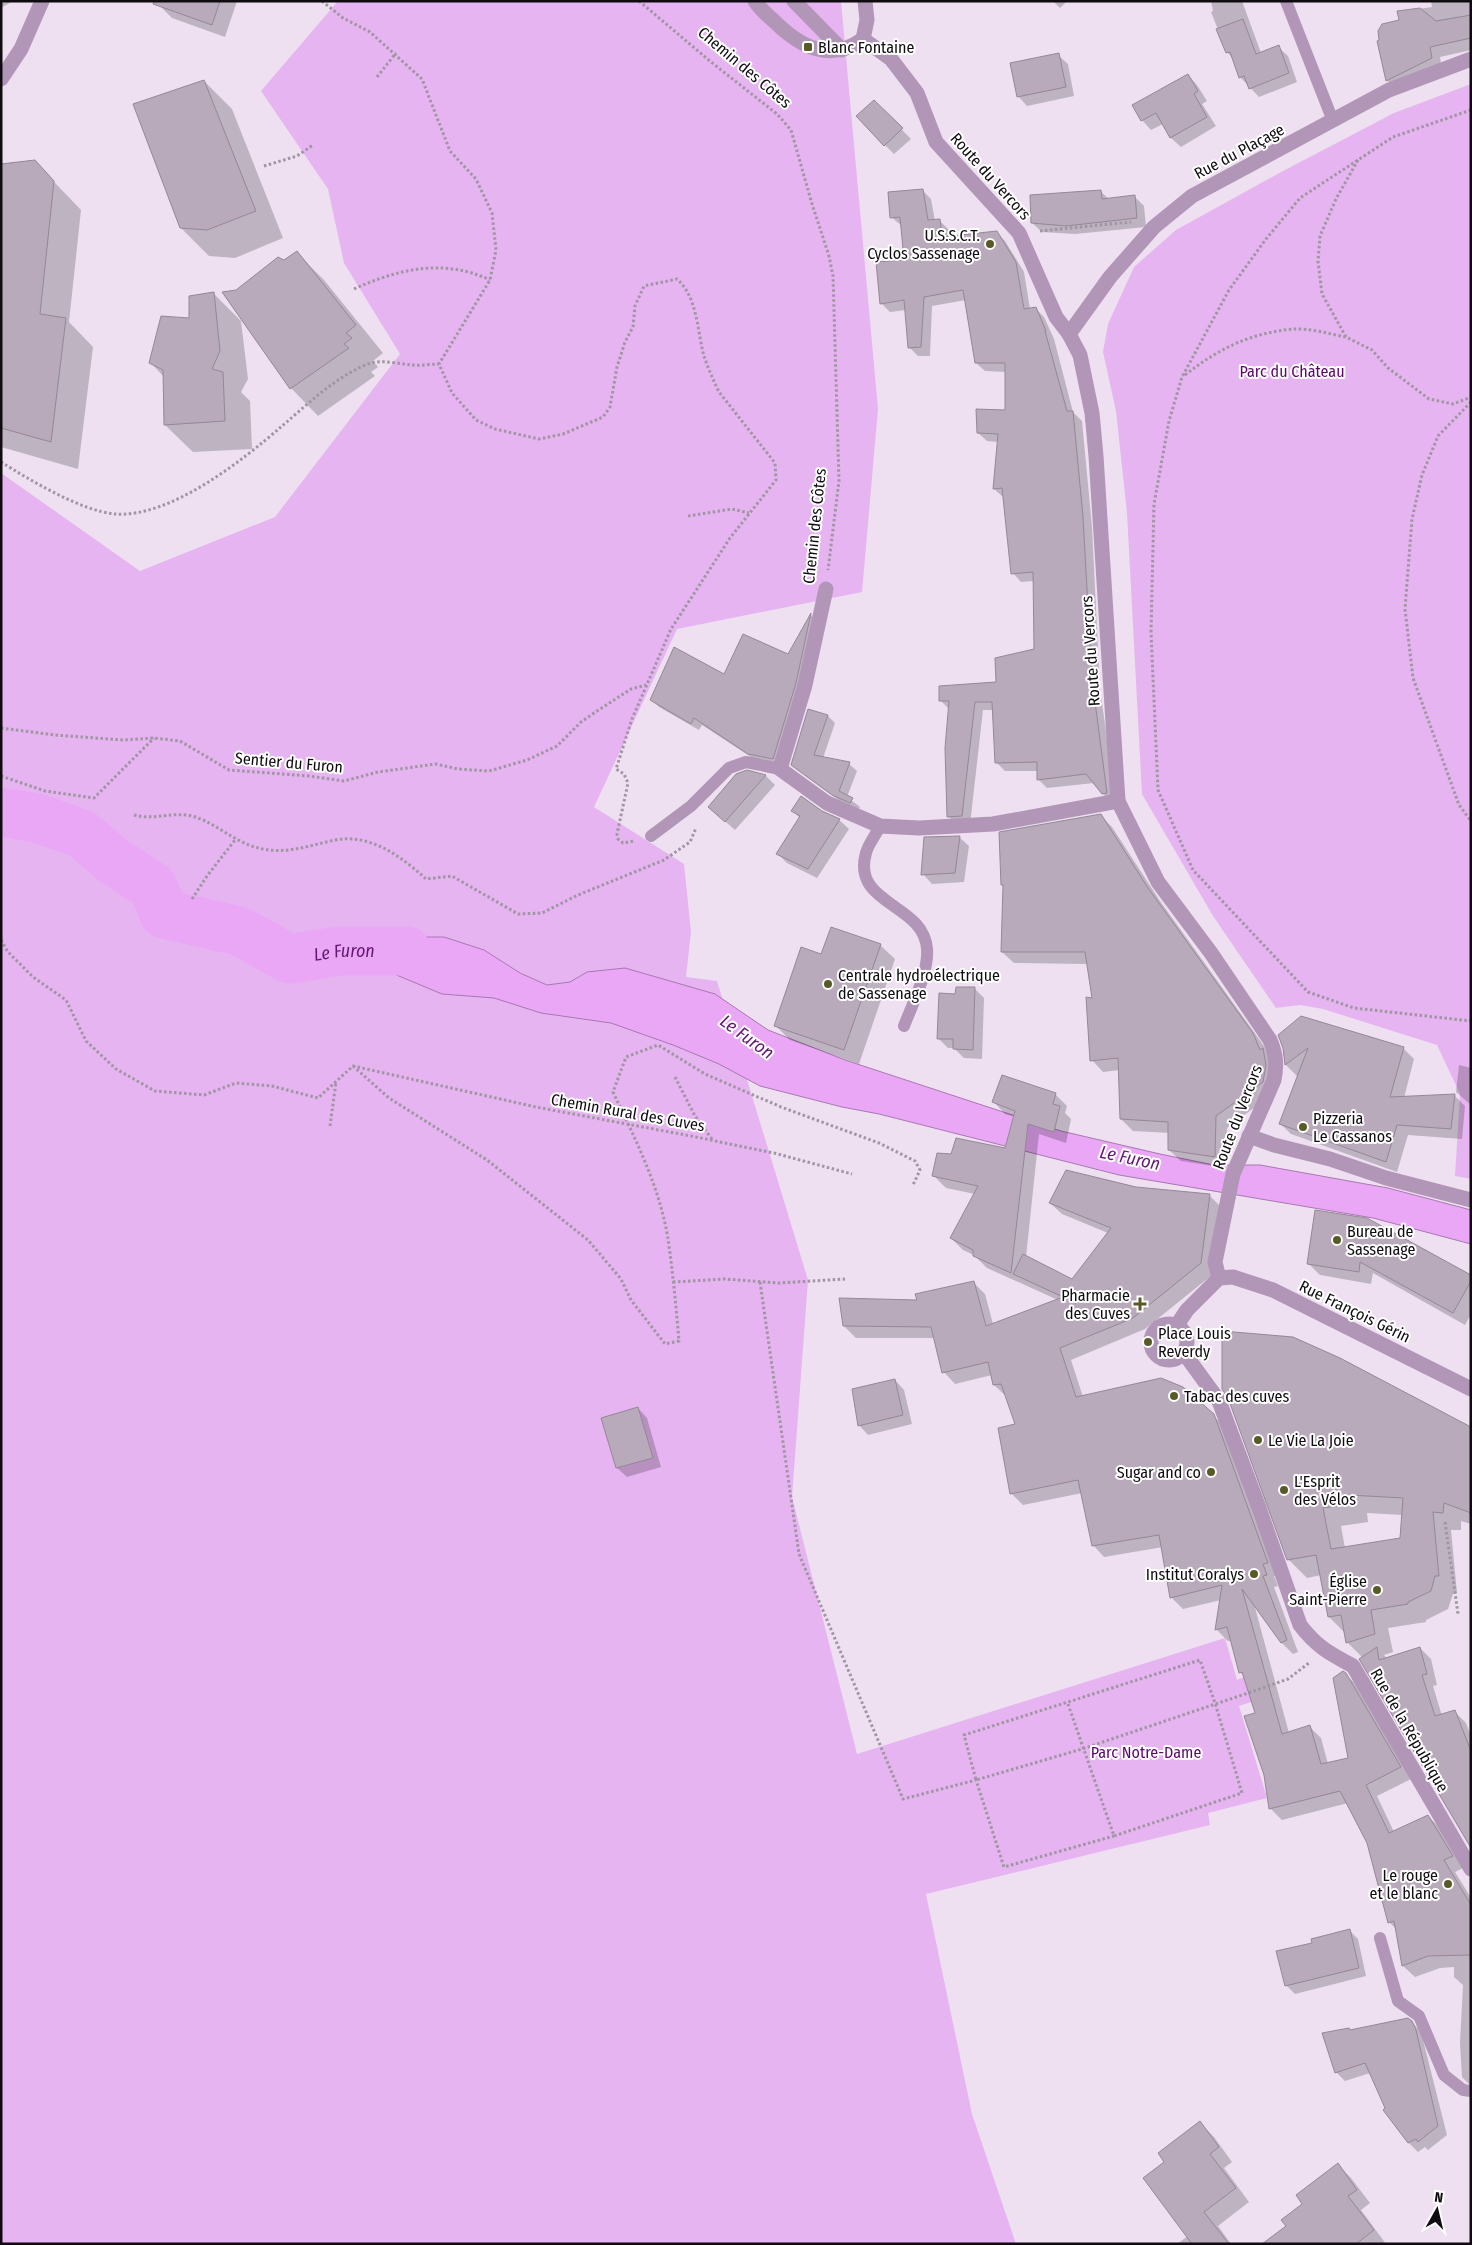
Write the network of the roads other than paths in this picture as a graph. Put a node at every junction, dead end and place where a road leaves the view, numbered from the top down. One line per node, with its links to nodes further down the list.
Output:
1 (42, 1): 9 (street)
2 (756, 1): 7 (street)
3 (794, 1): 7 (street)
4 (865, 1): 6 (street)
5 (1286, 1): 10 (lane)
6 (863, 39): 7 (street); 11 (street, Route du Vercors)
7 (842, 50)
8 (1471, 58): 10 (street, Rue du Plaçage)
9 (1, 79)
10 (1333, 121): 11 (street, Rue du Plaçage)
11 (1069, 334): 14 (street, Route du Vercors)
12 (826, 590): 13 (street, Chemin des Côtes)
13 (780, 769): 15 (street); 16 (lane)
14 (1118, 801): 15 (street); 18 (street, Route du Vercors)
15 (880, 826): 17 (lane)
16 (651, 836)
17 (904, 1026)
18 (1249, 1136): 19 (street); 20 (street, Route du Vercors)
19 (1471, 1200)
20 (1218, 1278): 21 (street); 23 (street, Rue François Gérin)
21 (1177, 1325): 22 (street); 22 (street)
22 (1184, 1353): 24 (street, Rue de la République)
23 (1471, 1388)
24 (1471, 1869)
25 (1380, 1938): 26 (lane)
26 (1471, 2091)

